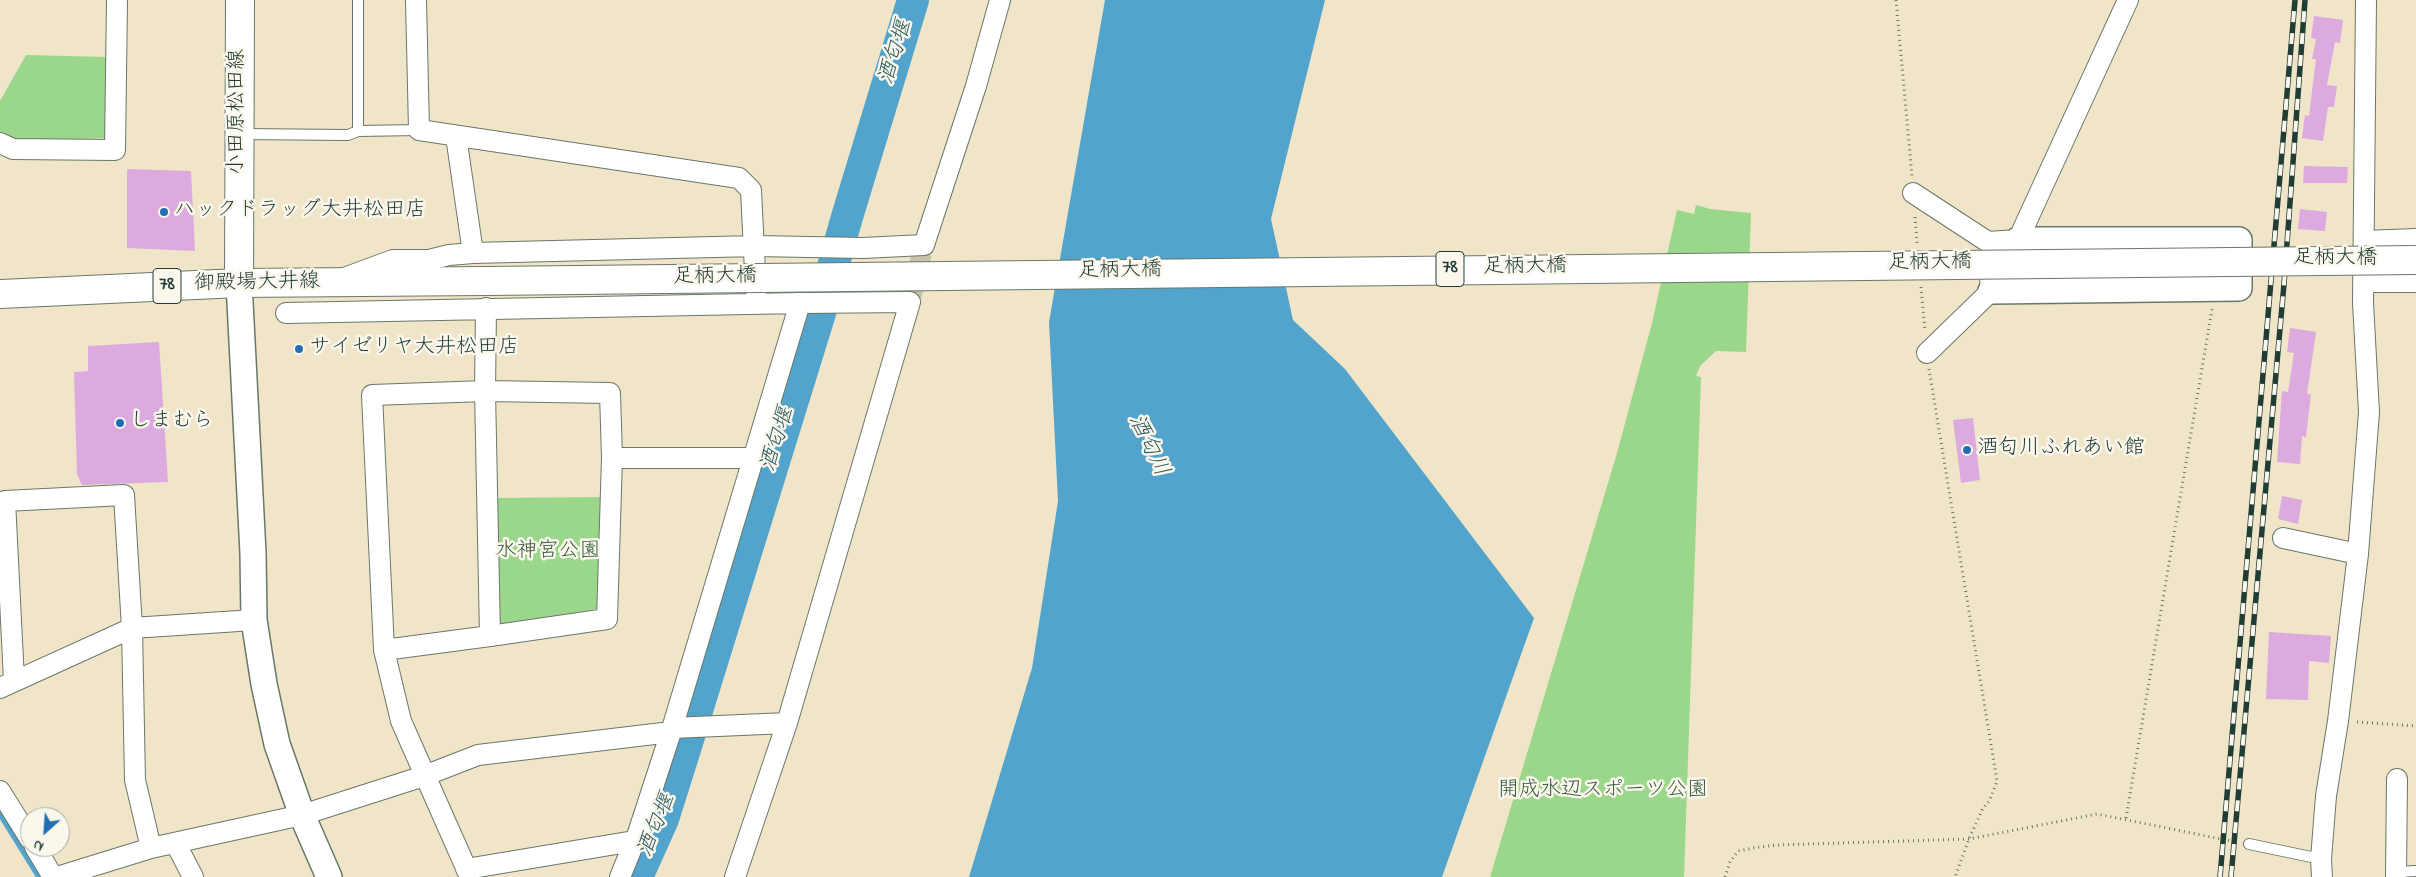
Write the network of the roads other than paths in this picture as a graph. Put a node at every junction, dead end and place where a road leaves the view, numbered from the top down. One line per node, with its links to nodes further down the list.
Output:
1 (117, 0): 12 (street)
2 (240, 0): 10 (main road, 小田原松田線)
3 (358, 0): 9 (lane)
4 (416, 0): 8 (street)
5 (1000, 0): 18 (street)
6 (2128, 0): 15 (street)
7 (2366, 0): 16 (street)
8 (419, 130): 9 (lane); 11 (street)
9 (358, 131): 10 (lane)
10 (239, 134): 26 (main road, 小田原松田線)
11 (456, 136): 18 (street); 19 (street)
12 (0, 143)
13 (1913, 193): 17 (street)
14 (2416, 239): 16 (street)
15 (2018, 240): 17 (street); 21 (street)
16 (2364, 241): 24 (street)
17 (1988, 242): 27 (street)
18 (755, 246): 19 (street); 29 (street)
19 (473, 252): 23 (street)
20 (2416, 260): 21 (main road, 足柄大橋 / 78, bridge)
21 (2238, 261): 22 (main road, 足柄大橋 / 78, bridge); 27 (street)
22 (485, 281): 23 (main road, 御殿場大井線 / 78)
23 (334, 282): 26 (main road, 御殿場大井線 / 78)
24 (2364, 282): 25 (street); 39 (street)
25 (2416, 282)
26 (240, 283): 28 (main road, 御殿場大井線 / 78); 40 (street)
27 (1991, 291): 33 (street)
28 (0, 294)
29 (756, 303): 30 (street); 31 (street)
30 (813, 303): 36 (street); 45 (street)
31 (486, 308): 32 (street); 34 (street)
32 (286, 313)
33 (1927, 353)
34 (485, 391): 35 (street); 42 (street); 43 (street)
35 (612, 458): 36 (street); 42 (street)
36 (753, 458): 46 (street)
37 (3, 501): 41 (street); 44 (street)
38 (2283, 538): 39 (street)
39 (2358, 554): 57 (street)
40 (254, 620): 41 (street); 50 (street)
41 (132, 628): 44 (street); 55 (street)
42 (490, 636): 43 (street)
43 (384, 650): 47 (street)
44 (7, 684)
45 (787, 723): 46 (street); 65 (street)
46 (682, 729): 47 (street); 52 (street)
47 (424, 776): 50 (street); 59 (street)
48 (2397, 779): 60 (street)
49 (0, 791): 51 (street)
50 (302, 815): 53 (street); 63 (street)
51 (20, 824)
52 (634, 841): 59 (street); 64 (street)
53 (176, 844): 55 (street); 62 (street)
54 (2249, 844): 57 (lane)
55 (151, 848): 61 (street)
56 (42, 857): 61 (street)
57 (2321, 868)
58 (2416, 871): 60 (lane)
59 (468, 873)
60 (2396, 874)
61 (55, 877)
62 (193, 877)
63 (330, 877)
64 (620, 877)
65 (735, 877)

